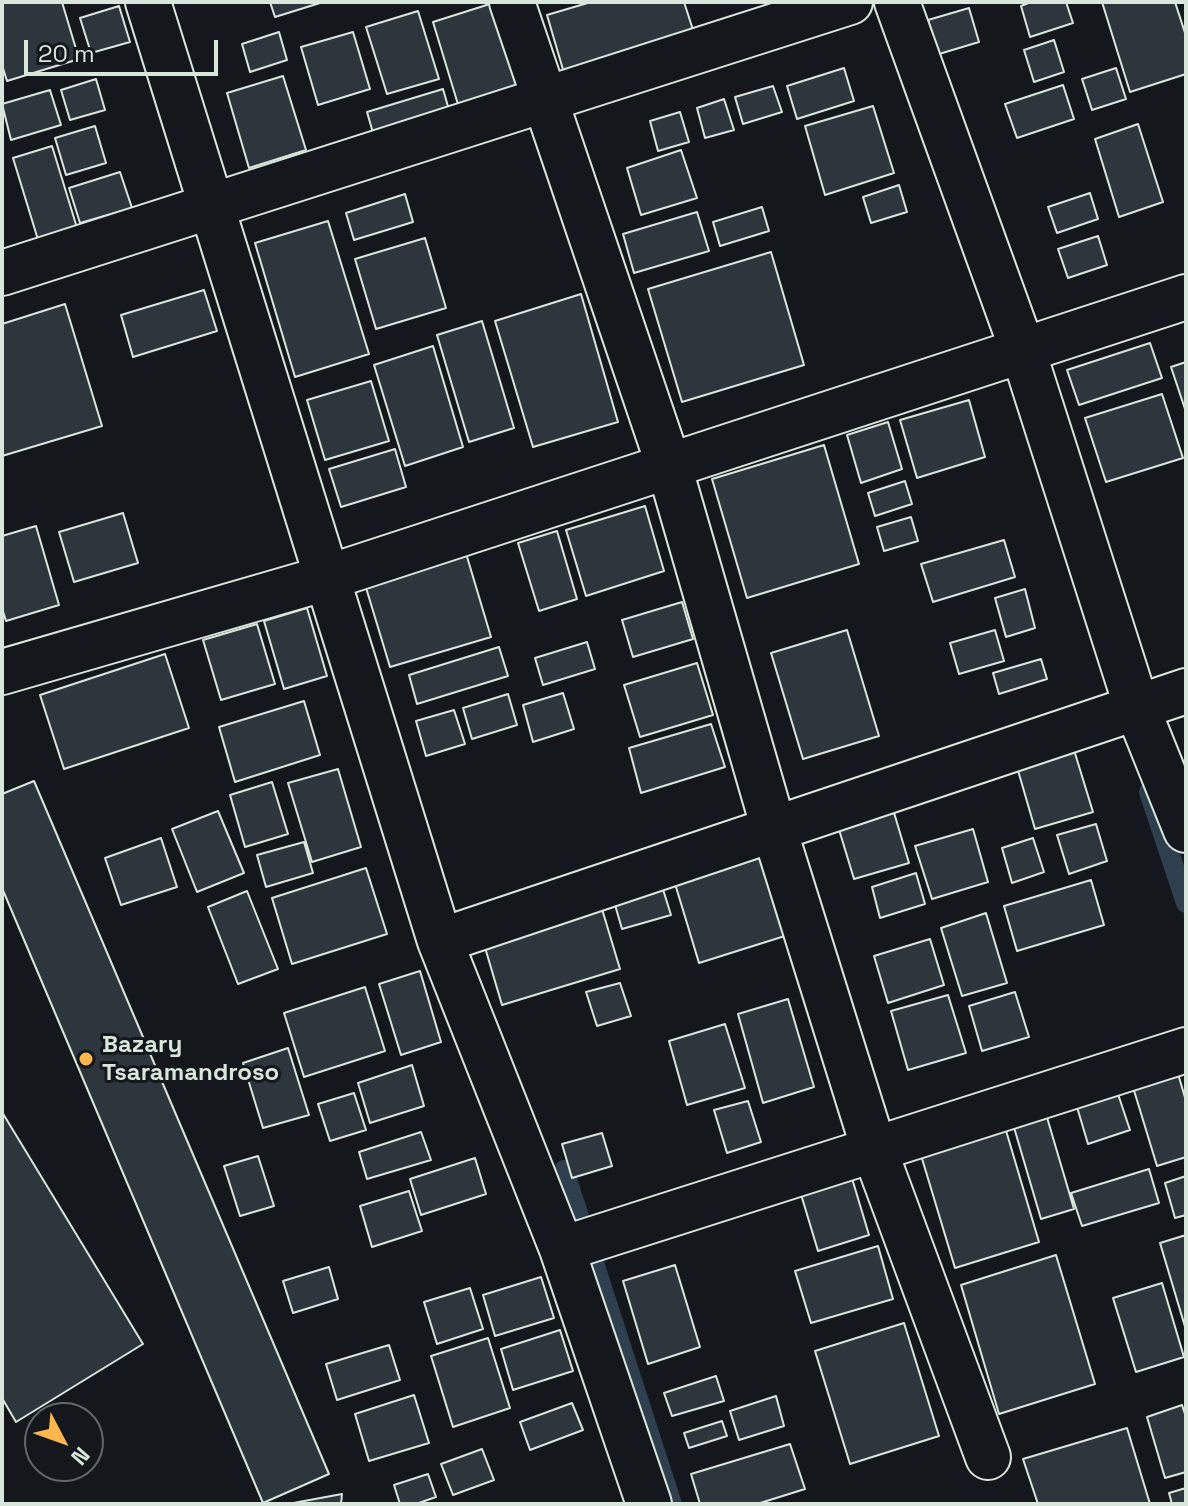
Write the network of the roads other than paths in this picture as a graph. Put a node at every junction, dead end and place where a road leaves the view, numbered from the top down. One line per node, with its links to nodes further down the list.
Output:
1 (148, 2): 6 (street)
2 (512, 2): 5 (street)
3 (850, 2): 5 (street)
4 (897, 2): 9 (street)
5 (546, 99): 6 (street); 10 (street)
6 (210, 207): 7 (street); 11 (street)
7 (2, 273)
8 (1186, 297): 9 (street)
9 (1023, 351): 10 (street); 14 (street)
10 (669, 466): 11 (street); 15 (street)
11 (326, 578): 12 (street); 17 (street)
12 (2, 672)
13 (1186, 691): 14 (street)
14 (1137, 708): 15 (street); 16 (street)
15 (774, 829): 17 (street); 19 (street)
16 (1186, 830)
17 (440, 941): 20 (street)
18 (1186, 1050): 19 (street)
19 (874, 1149): 20 (street); 21 (street)
20 (562, 1249): 22 (street)
21 (988, 1457)
22 (649, 1504)

